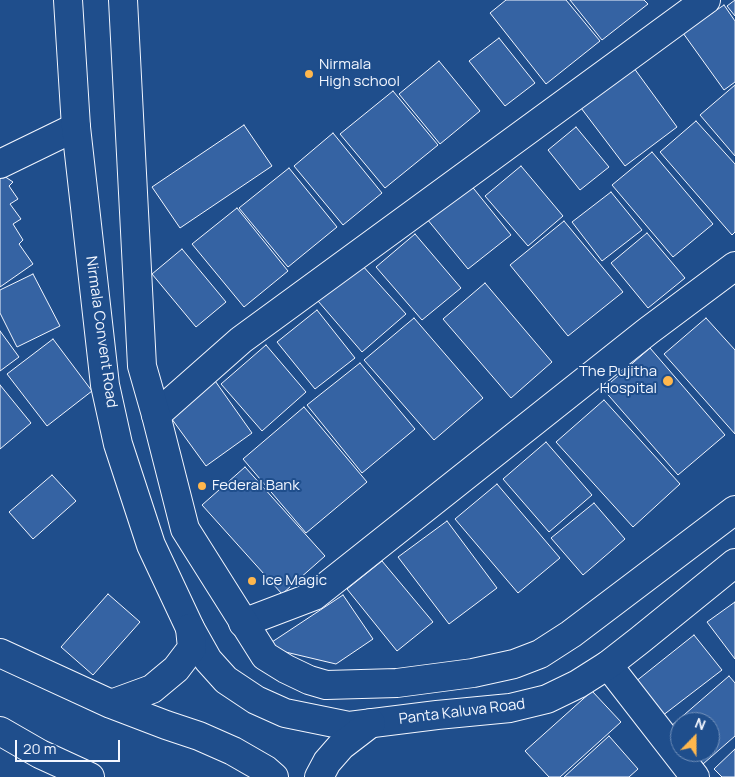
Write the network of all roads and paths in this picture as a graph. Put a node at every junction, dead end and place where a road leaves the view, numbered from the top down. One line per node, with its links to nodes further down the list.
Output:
1 (68, 0): 4 (main road, Nirmala Convent Road)
2 (123, 0): 7 (main road)
3 (706, 0): 7 (main road)
4 (76, 127): 5 (main road); 11 (main road, Nirmala Convent Road)
5 (0, 164)
6 (735, 266): 10 (main road)
7 (156, 415): 10 (main road)
8 (735, 510): 10 (main road)
9 (735, 563): 13 (main road, Panta Kaluva Road)
10 (243, 623)
11 (190, 628): 14 (main road); 15 (main road, Nirmala Convent Road)
12 (0, 653): 14 (main road)
13 (608, 665): 16 (main road, Panta Kaluva Road); 21 (main road)
14 (111, 704): 19 (main road)
15 (268, 705): 16 (main road, Panta Kaluva Road)
16 (371, 723): 20 (main road)
17 (0, 731): 18 (main road)
18 (90, 777)
19 (274, 777)
20 (319, 777)
21 (695, 777)

